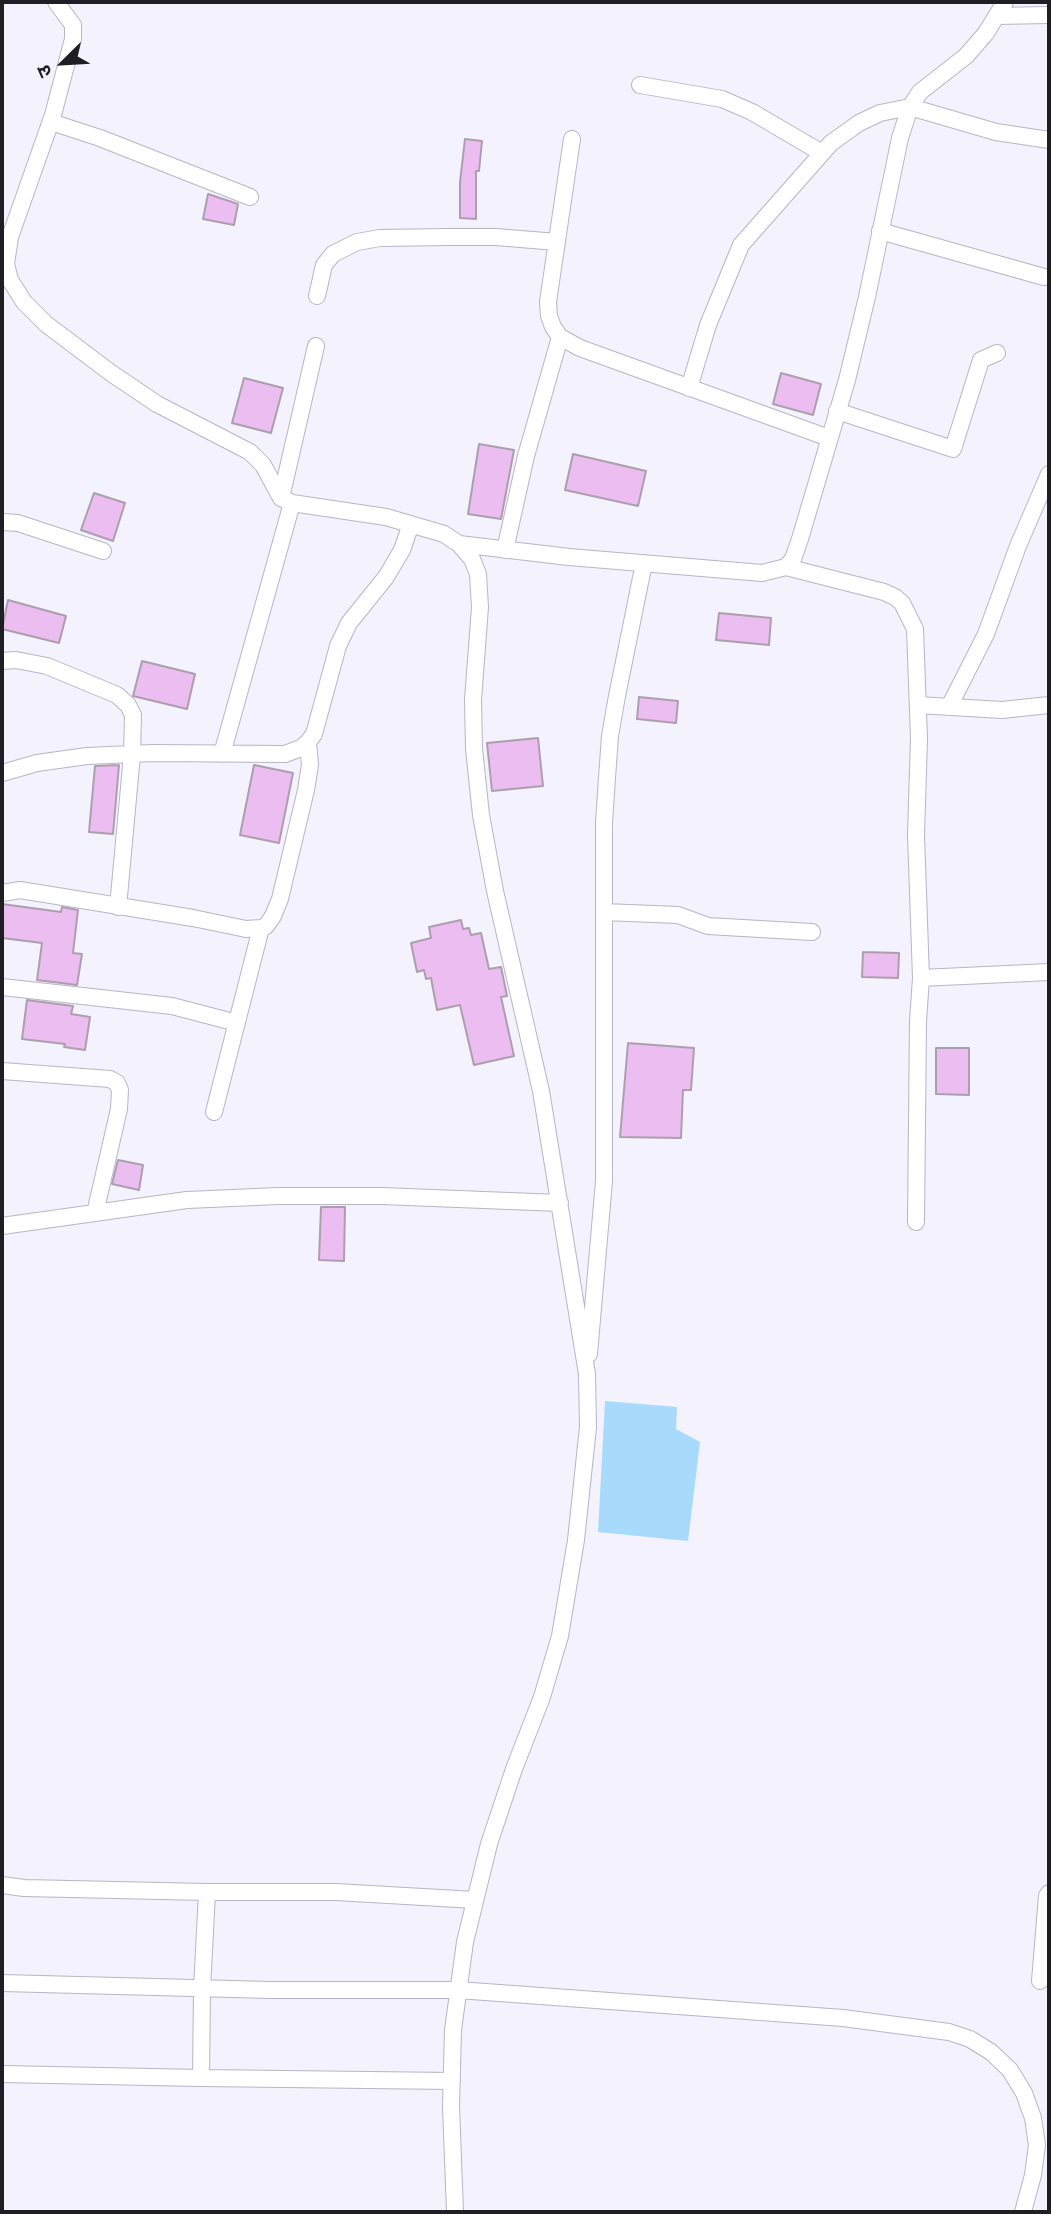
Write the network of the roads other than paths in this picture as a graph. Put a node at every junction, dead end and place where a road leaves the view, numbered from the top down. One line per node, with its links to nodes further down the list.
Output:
1 (62, 5): 6 (street)
2 (1001, 9): 3 (street); 5 (street)
3 (1049, 15)
4 (640, 85): 9 (street)
5 (910, 107): 8 (street); 9 (street); 11 (street)
6 (51, 121): 10 (street); 13 (street)
7 (572, 139): 12 (street)
8 (1049, 140)
9 (822, 153): 19 (street)
10 (250, 198)
11 (880, 231): 14 (street); 20 (street)
12 (557, 242): 15 (street); 16 (street)
13 (4, 264): 23 (street)
14 (1044, 277)
15 (317, 296)
16 (560, 337): 19 (street); 27 (street)
17 (316, 346): 23 (street)
18 (997, 353): 20 (street)
19 (689, 388): 21 (street)
20 (837, 411): 21 (street)
21 (829, 438): 30 (street)
22 (1049, 474): 34 (street)
23 (286, 500): 25 (street); 36 (street)
24 (2, 522): 28 (street)
25 (411, 524): 26 (street); 35 (street)
26 (459, 544): 27 (street); 50 (street)
27 (505, 550): 29 (street)
28 (103, 551)
29 (644, 564): 30 (street); 41 (street)
30 (786, 567): 32 (street)
31 (2, 661): 37 (street)
32 (918, 705): 34 (street); 45 (street)
33 (1049, 705): 34 (street)
34 (949, 707)
35 (308, 742): 36 (street); 42 (street)
36 (222, 754): 37 (street)
37 (132, 755): 38 (street); 40 (street)
38 (2, 773)
39 (2, 892): 40 (street)
40 (118, 907): 42 (street)
41 (604, 912): 43 (street); 54 (street)
42 (261, 928): 47 (street)
43 (812, 932)
44 (1049, 972): 45 (street)
45 (921, 978): 52 (street)
46 (2, 987): 47 (street)
47 (237, 1023): 49 (street)
48 (2, 1071): 51 (street)
49 (214, 1112)
50 (559, 1203): 51 (street); 54 (street)
51 (96, 1213): 53 (street)
52 (916, 1222)
53 (2, 1226)
54 (587, 1374): 58 (street)
55 (2, 1885): 56 (street)
56 (207, 1892): 58 (street); 61 (street)
57 (1049, 1894): 59 (street)
58 (475, 1900): 62 (street)
59 (1040, 1981)
60 (2, 1983): 61 (street)
61 (202, 1989): 62 (street); 64 (street)
62 (458, 1990): 65 (street); 67 (street)
63 (2, 2074): 64 (street)
64 (201, 2078): 65 (street)
65 (452, 2081): 66 (street)
66 (455, 2212)
67 (1023, 2212)

